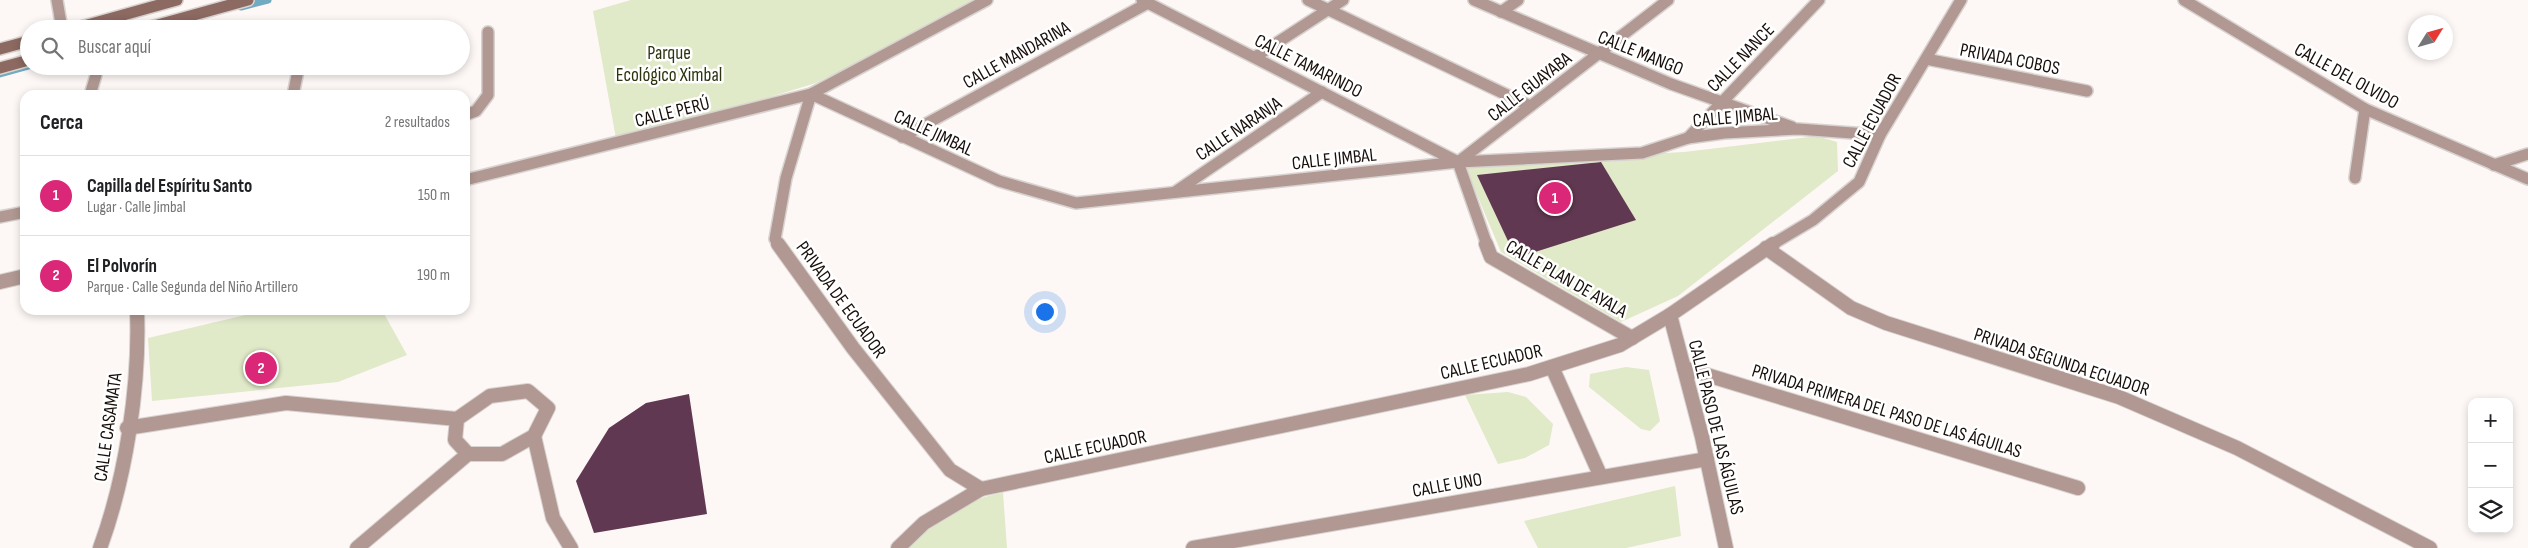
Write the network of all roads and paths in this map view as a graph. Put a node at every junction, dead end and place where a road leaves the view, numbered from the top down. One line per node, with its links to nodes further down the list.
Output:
1 (57, 0): 16 (street)
2 (177, 0): 17 (main road)
3 (248, 0): 18 (main road)
4 (987, 0): 33 (street, CALLE PERÚ)
5 (1308, 0): 14 (street)
6 (1343, 0): 14 (street)
7 (1474, 0): 15 (street, CALLE MANGO)
8 (1518, 0): 15 (street)
9 (1668, 0): 22 (street, CALLE GUAYABA)
10 (1819, 0): 34 (street, CALLE NANCE)
11 (1960, 0): 24 (street, CALLE ECUADOR)
12 (2184, 0): 36 (street, CALLE DEL OLVIDO)
13 (1145, 1): 23 (street, CALLE TAMARINDO); 40 (street, CALLE MANDARINA)
14 (1328, 10): 23 (street); 35 (street)
15 (1501, 12): 22 (street, CALLE MANGO)
16 (60, 20)
17 (105, 20)
18 (176, 20)
19 (488, 32): 37 (street)
20 (20, 43): 21 (main road)
21 (0, 48)
22 (1598, 54): 34 (street, CALLE MANGO); 35 (street, CALLE GUAYABA)
23 (1254, 57): 32 (street, CALLE TAMARINDO)
24 (1926, 59): 31 (street, PRIVADA COBOS); 39 (street, CALLE ECUADOR)
25 (20, 62): 26 (main road)
26 (0, 68)
27 (96, 75): 29 (street)
28 (296, 75): 30 (street)
29 (92, 90)
30 (294, 90)
31 (2087, 91)
32 (1322, 92): 43 (street, CALLE TAMARINDO); 48 (street, CALLE NARANJA)
33 (811, 94): 40 (street, CALLE JIMBAL); 46 (street, CALLE PERÚ); 66 (street, PRIVADA DE ECUADOR)
34 (1721, 103): 38 (street, CALLE MANGO); 41 (street, CALLE NANCE)
35 (1530, 106): 43 (street, CALLE GUAYABA)
36 (2365, 109): 44 (street, CALLE DEL OLVIDO); 45 (street)
37 (470, 113)
38 (1798, 129): 39 (street, CALLE JIMBAL); 41 (street, CALLE JIMBAL)
39 (1880, 135): 51 (street, CALLE ECUADOR)
40 (902, 137): 48 (street, CALLE JIMBAL)
41 (1688, 138): 43 (street, CALLE JIMBAL)
42 (2528, 154): 44 (street)
43 (1458, 162): 48 (street, CALLE JIMBAL); 56 (street, CALLE PLAN DE AYALA)
44 (2494, 165): 47 (street, CALLE DEL OLVIDO)
45 (2355, 178)
46 (470, 179)
47 (2528, 179)
48 (1174, 192)
49 (20, 213): 50 (street)
50 (0, 217)
51 (1766, 248): 55 (street, CALLE ECUADOR); 73 (street, PRIVADA SEGUNDA ECUADOR)
52 (20, 277): 53 (street)
53 (0, 282)
54 (137, 315): 60 (street, CALLE CASAMATA)
55 (1670, 315): 56 (street, CALLE ECUADOR); 58 (street, CALLE PASO DE LAS ÁGUILAS)
56 (1632, 338): 57 (street, CALLE ECUADOR)
57 (1552, 366): 64 (street); 66 (street, CALLE ECUADOR)
58 (1684, 368): 63 (street, CALLE PASO DE LAS ÁGUILAS); 65 (street, PRIVADA PRIMERA DEL PASO DE LAS ÁGUILAS)
59 (457, 419): 60 (street); 61 (street); 62 (street)
60 (128, 428): 67 (street, CALLE CASAMATA)
61 (534, 436): 62 (street); 69 (street)
62 (468, 454): 68 (street)
63 (1707, 459): 64 (street, CALLE UNO); 72 (street, CALLE PASO DE LAS ÁGUILAS)
64 (1601, 477): 71 (street, CALLE UNO)
65 (2078, 488)
66 (981, 489): 70 (street, CALLE ECUADOR)
67 (100, 548)
68 (357, 548)
69 (570, 548)
70 (898, 548)
71 (1193, 548)
72 (1726, 548)
73 (2430, 548)

